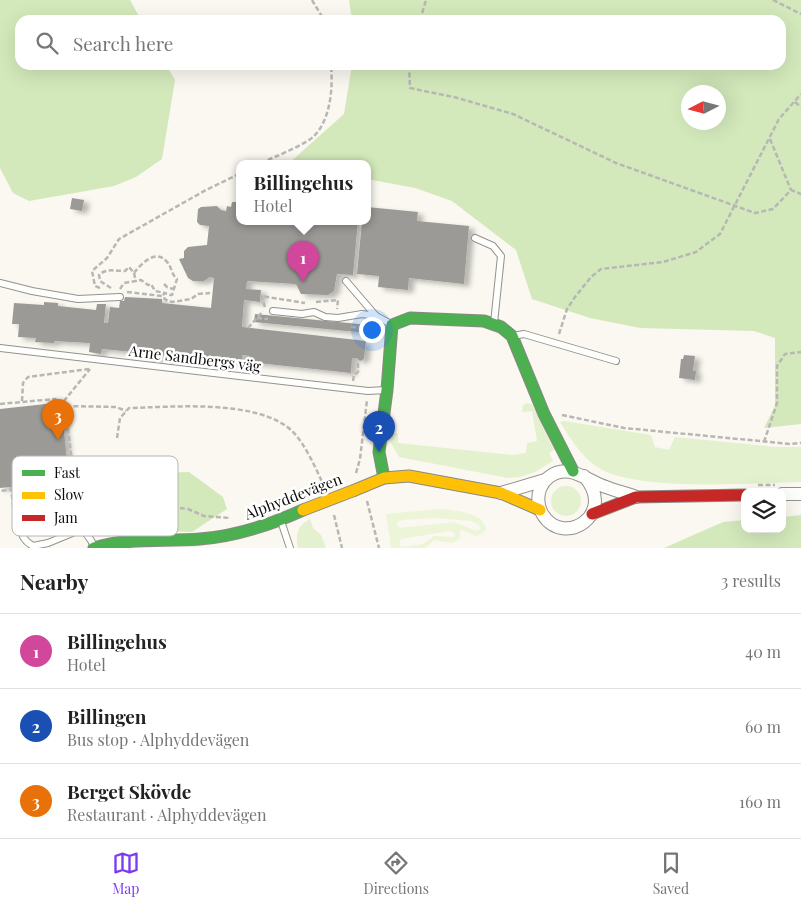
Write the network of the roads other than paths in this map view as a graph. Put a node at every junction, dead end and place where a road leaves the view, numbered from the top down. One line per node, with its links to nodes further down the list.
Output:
1 (476, 238): 8 (lane)
2 (346, 282): 6 (lane)
3 (0, 283): 4 (lane)
4 (120, 297)
5 (273, 311): 6 (lane)
6 (376, 316): 7 (lane)
7 (392, 324): 8 (street); 12 (street)
8 (494, 324): 9 (street)
9 (512, 336): 11 (lane); 13 (street)
10 (0, 348): 12 (lane, Arne Sandbergs väg)
11 (616, 361)
12 (387, 390): 14 (street)
13 (579, 474): 15 (street); 20 (street); 22 (street)
14 (384, 478): 17 (street, Alphyddevägen); 23 (street, Alphyddevägen, bridge)
15 (545, 480): 17 (street, Alphyddevägen); 21 (street)
16 (786, 491): 18 (street)
17 (501, 493): 21 (street, Alphyddevägen)
18 (801, 494)
19 (741, 495): 20 (street)
20 (636, 497): 22 (street)
21 (540, 510): 22 (street)
22 (592, 514)
23 (281, 520): 27 (street, Alphyddevägen); 28 (lane)
24 (22, 536): 25 (lane)
25 (64, 536)
26 (87, 536): 27 (lane)
27 (94, 548)
28 (290, 548)

